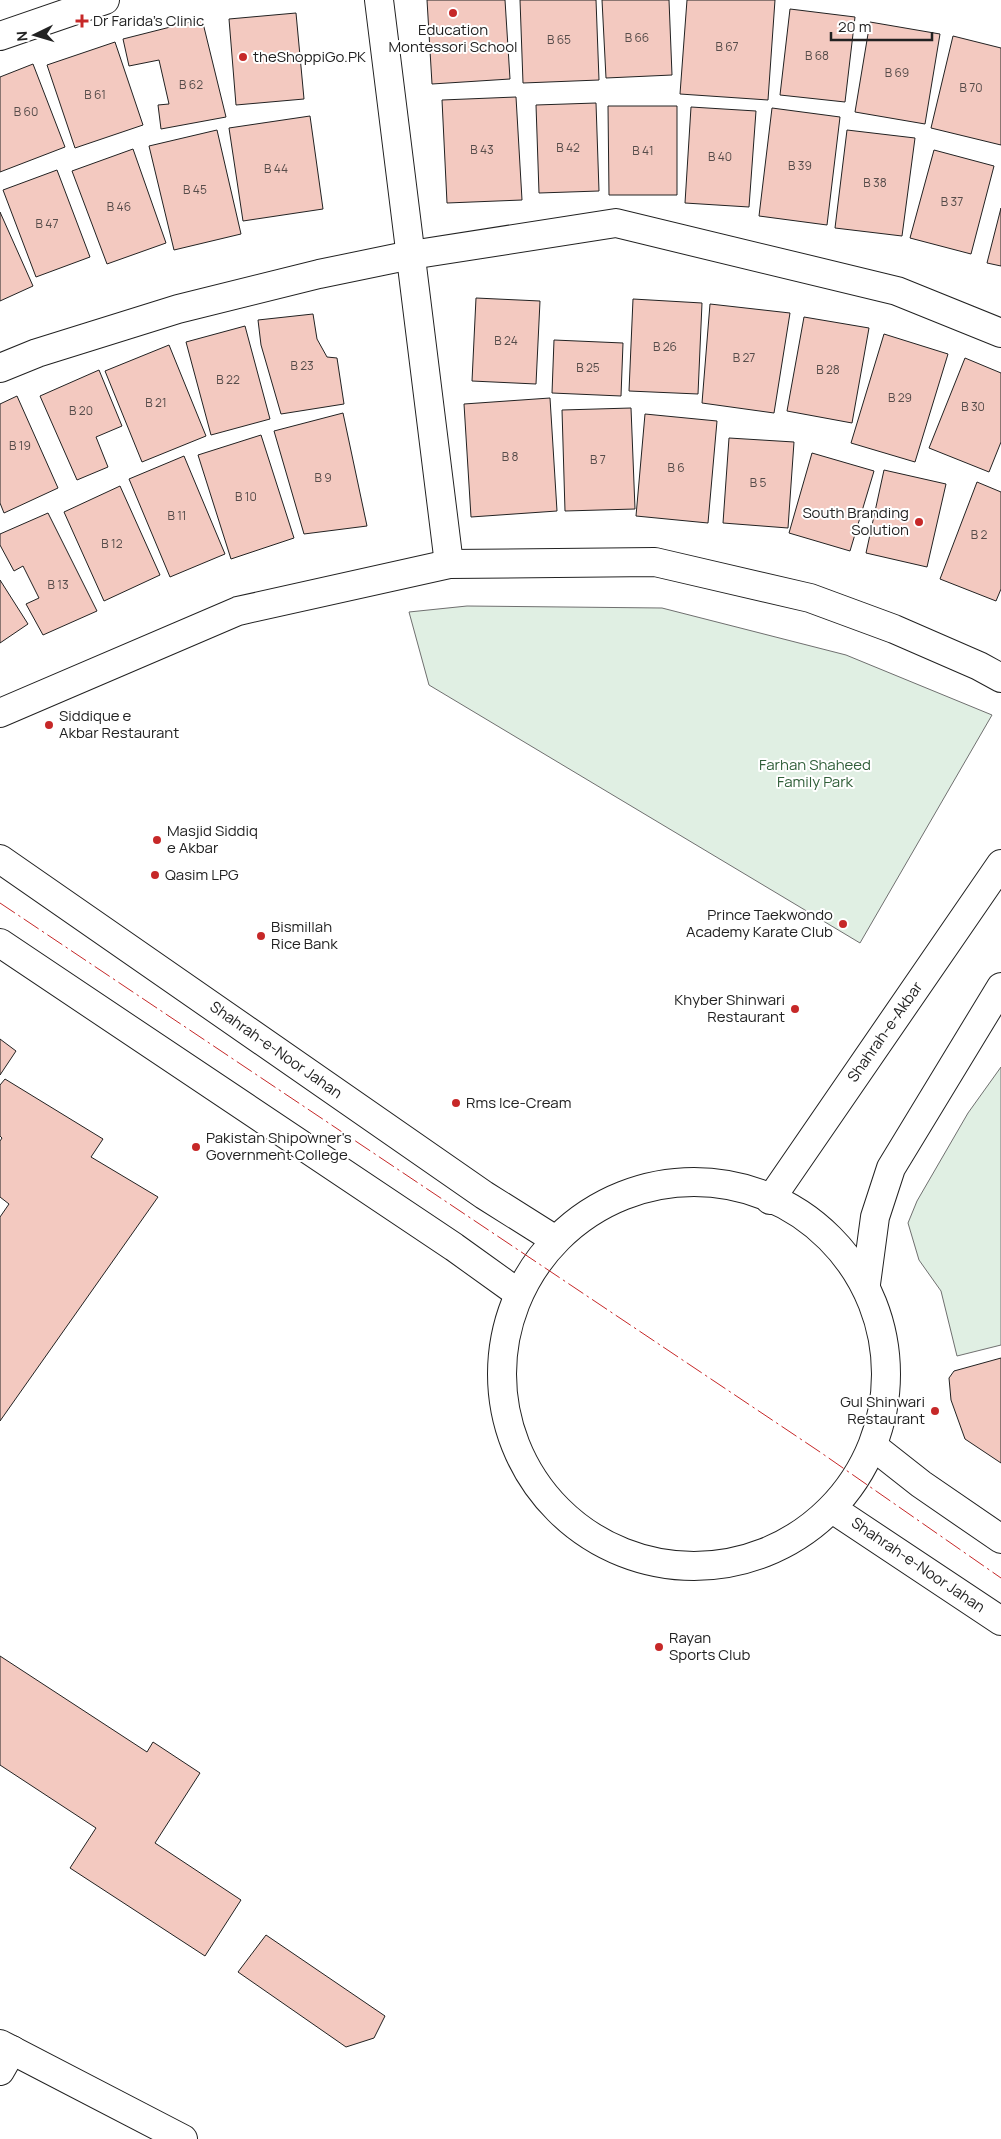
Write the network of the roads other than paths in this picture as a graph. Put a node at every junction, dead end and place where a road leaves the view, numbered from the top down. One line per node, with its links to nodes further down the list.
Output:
1 (105, 0): 3 (main road)
2 (379, 0): 4 (main road)
3 (0, 36)
4 (411, 255): 5 (main road); 6 (main road); 7 (main road)
5 (1001, 333)
6 (0, 368)
7 (449, 564): 8 (main road); 9 (main road)
8 (1001, 678)
9 (0, 713)
10 (0, 859): 15 (main road, Shahrah-e-Noor Jahan)
11 (1001, 864): 14 (main road, Shahrah-e-Akbar)
12 (0, 943): 17 (main road)
13 (1001, 987): 16 (main road)
14 (770, 1200): 15 (main road); 16 (main road)
15 (554, 1239): 17 (main road)
16 (866, 1284): 18 (main road)
17 (518, 1293): 19 (main road)
18 (874, 1447): 19 (main road); 20 (main road)
19 (834, 1510): 21 (main road, Shahrah-e-Noor Jahan)
20 (1001, 1538)
21 (1001, 1621)
22 (4, 2055): 23 (main road)
23 (183, 2139)

